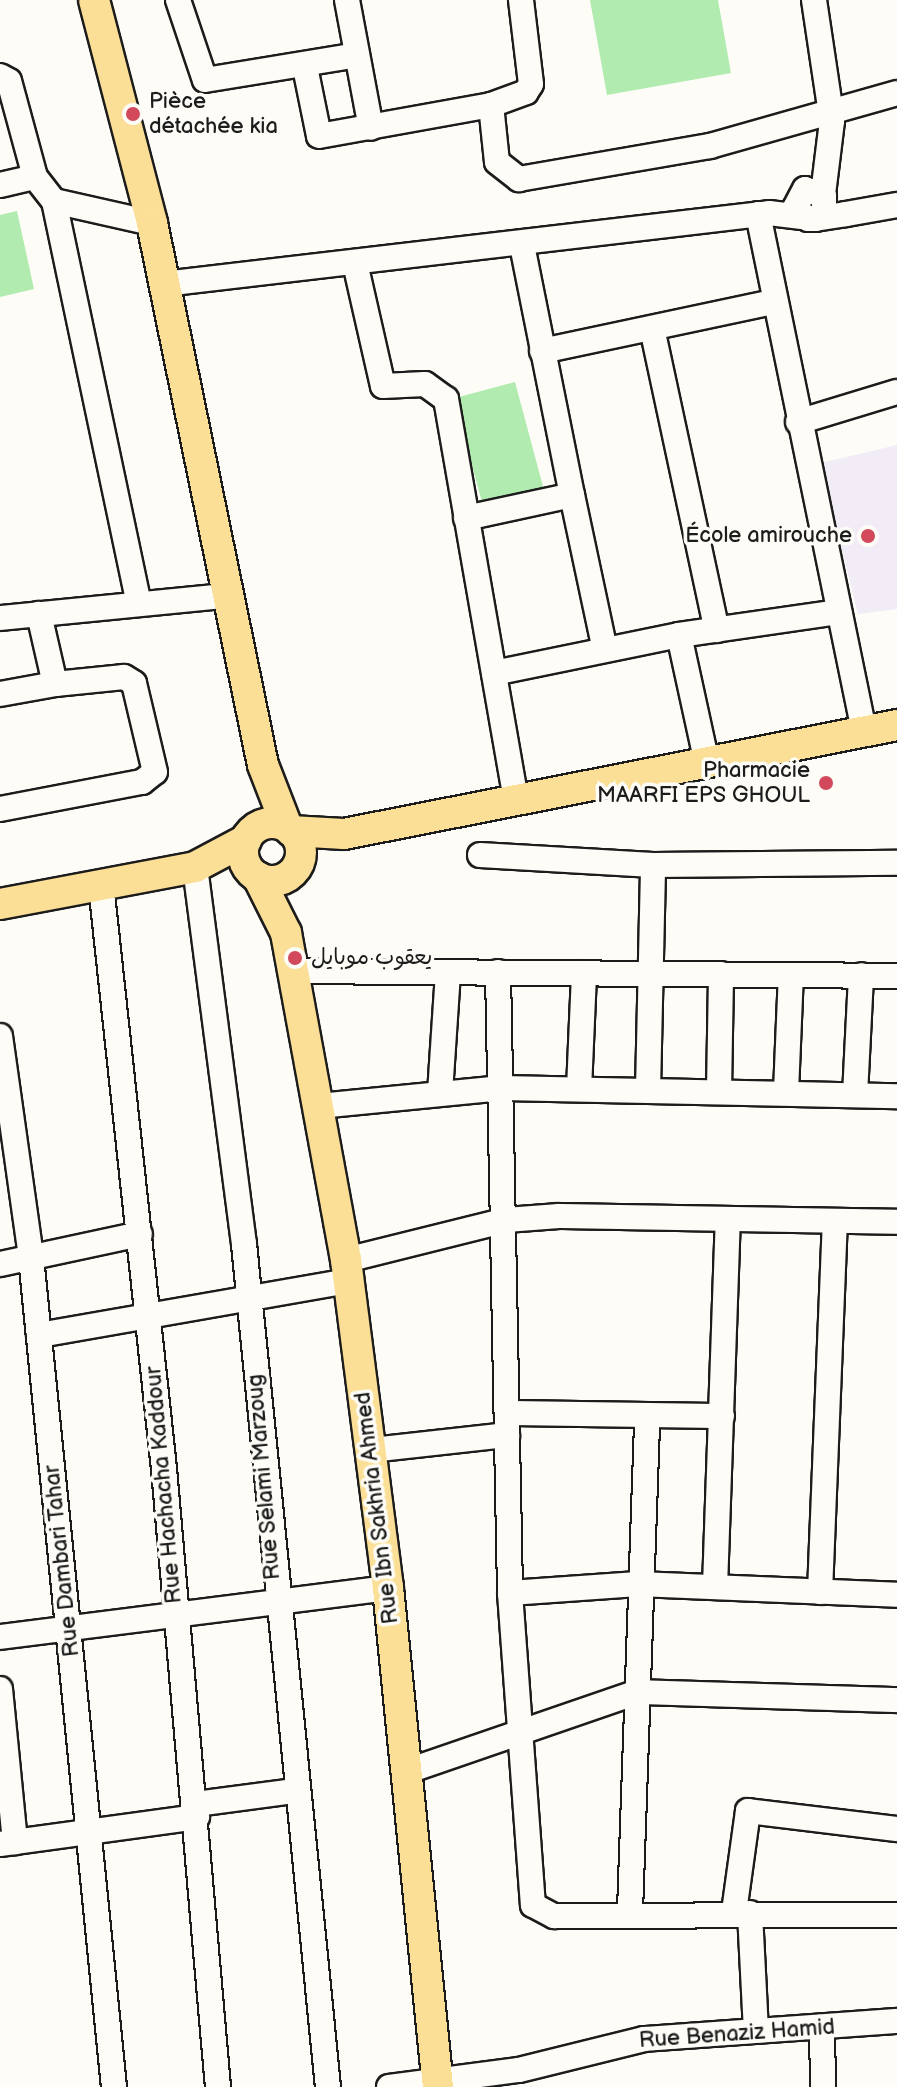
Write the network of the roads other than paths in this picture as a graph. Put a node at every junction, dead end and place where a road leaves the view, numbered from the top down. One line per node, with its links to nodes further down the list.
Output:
1 (94, 0): 19 (main road)
2 (178, 0): 7 (street)
3 (347, 0): 6 (street)
4 (521, 0): 10 (street)
5 (814, 0): 11 (street)
6 (357, 55): 7 (street); 12 (street)
7 (305, 67): 12 (street)
8 (0, 76): 13 (street)
9 (897, 93): 11 (street)
10 (491, 105): 11 (street); 12 (street)
11 (831, 114): 16 (street)
12 (371, 128)
13 (35, 177): 14 (street); 15 (street)
14 (0, 185)
15 (54, 201): 19 (street); 31 (street)
16 (811, 202): 17 (street); 18 (street)
17 (897, 205)
18 (763, 214): 20 (street); 23 (street)
19 (152, 223): 22 (main road)
20 (522, 245): 21 (street); 25 (street)
21 (355, 263): 22 (street); 29 (street)
22 (164, 284): 30 (main road)
23 (773, 302): 24 (street); 27 (street)
24 (652, 328): 25 (street); 35 (street)
25 (542, 351): 28 (street)
26 (897, 392): 27 (street)
27 (798, 422): 32 (street)
28 (572, 495): 29 (street); 37 (street)
29 (466, 518): 38 (street)
30 (226, 596): 31 (street); 44 (main road)
31 (139, 603): 33 (street)
32 (839, 612): 35 (street); 42 (street)
33 (39, 614): 34 (street); 39 (street)
34 (0, 618)
35 (717, 630): 36 (street)
36 (679, 635): 37 (street); 43 (street)
37 (605, 650): 38 (street)
38 (494, 673): 45 (street)
39 (55, 684): 40 (street); 46 (street)
40 (0, 694)
41 (897, 725): 42 (main road)
42 (864, 731): 43 (main road)
43 (707, 763): 45 (main road)
44 (263, 765): 47 (main road); 49 (main road)
45 (516, 801): 48 (main road)
46 (0, 809)
47 (289, 829): 48 (main road); 49 (main road); 54 (main road)
48 (344, 834): 54 (main road)
49 (249, 836): 53 (main road); 55 (main road)
50 (480, 855): 52 (street)
51 (897, 863): 52 (street)
52 (653, 865): 63 (street)
53 (197, 866): 55 (main road); 56 (main road); 86 (street, Rue Selami Marzoug)
54 (295, 869): 55 (main road); 58 (main road)
55 (254, 874): 58 (main road)
56 (101, 885): 57 (main road); 82 (street, Rue Hachacha Kaddour)
57 (0, 904)
58 (286, 933): 59 (main road, Rue Ibn Sakhria Ahmed)
59 (293, 971): 60 (street); 77 (main road, Rue Ibn Sakhria Ahmed)
60 (448, 972): 61 (street); 74 (street)
61 (498, 972): 62 (street); 69 (street)
62 (584, 973): 63 (street); 70 (street)
63 (649, 973): 64 (street); 71 (street)
64 (721, 974): 65 (street); 72 (street)
65 (791, 975): 66 (street); 73 (street)
66 (861, 975): 67 (street); 75 (street)
67 (897, 976)
68 (0, 1036): 83 (street, Rue Dambari Tahar)
69 (502, 1088): 70 (street); 74 (street); 78 (street)
70 (579, 1089): 71 (street)
71 (648, 1090): 72 (street)
72 (719, 1091): 73 (street)
73 (786, 1092): 75 (street)
74 (440, 1093): 77 (street)
75 (855, 1095): 76 (street)
76 (897, 1096)
77 (319, 1106): 85 (main road, Rue Ibn Sakhria Ahmed)
78 (506, 1220): 79 (street); 85 (street); 91 (street)
79 (728, 1220): 80 (street); 90 (street)
80 (835, 1222): 81 (street); 96 (street)
81 (897, 1222)
82 (140, 1234): 83 (street); 87 (street, Rue Hachacha Kaddour)
83 (31, 1257): 84 (street); 88 (street, Rue Dambari Tahar)
84 (0, 1264)
85 (347, 1270): 86 (street); 92 (main road, Rue Ibn Sakhria Ahmed)
86 (248, 1298): 87 (street); 99 (street, Rue Selami Marzoug)
87 (149, 1316): 88 (street); 100 (street, Rue Hachacha Kaddour)
88 (39, 1335): 101 (street, Rue Dambari Tahar)
89 (647, 1415): 90 (street); 91 (street); 93 (street)
90 (722, 1416): 94 (street)
91 (507, 1424): 92 (street); 97 (street)
92 (371, 1450): 95 (main road, Rue Ibn Sakhria Ahmed)
93 (638, 1584): 94 (street); 97 (street); 104 (street)
94 (715, 1587): 96 (street)
95 (388, 1588): 99 (street); 107 (main road, Rue Ibn Sakhria Ahmed)
96 (820, 1592): 98 (street)
97 (510, 1593): 106 (street)
98 (897, 1595)
99 (276, 1606): 100 (street); 108 (street, Rue Selami Marzoug)
100 (176, 1619): 101 (street); 109 (street, Rue Hachacha Kaddour)
101 (69, 1629): 102 (street); 111 (street, Rue Dambari Tahar)
102 (0, 1637)
103 (0, 1689): 112 (street)
104 (638, 1692): 105 (street); 106 (street); 113 (street)
105 (897, 1700)
106 (521, 1731): 107 (street); 113 (street)
107 (408, 1771): 119 (main road, Rue Ibn Sakhria Ahmed)
108 (295, 1791): 109 (street); 122 (street, Rue Selami Marzoug)
109 (196, 1811): 111 (street); 121 (street, Rue Hachacha Kaddour)
110 (897, 1829): 114 (street)
111 (89, 1832): 112 (street); 120 (street, Rue Dambari Tahar)
112 (7, 1843)
113 (630, 1911): 114 (street)
114 (742, 1913): 115 (street); 118 (street)
115 (897, 1915)
116 (897, 2021): 117 (street, Rue Benaziz Hamid)
117 (822, 2028): 118 (street, Rue Benaziz Hamid); 124 (street)
118 (756, 2030): 119 (street, Rue Benaziz Hamid)
119 (438, 2084): 123 (street, Rue Benaziz Hamid)
120 (114, 2087)
121 (218, 2087)
122 (328, 2087)
123 (389, 2087)
124 (823, 2087)

